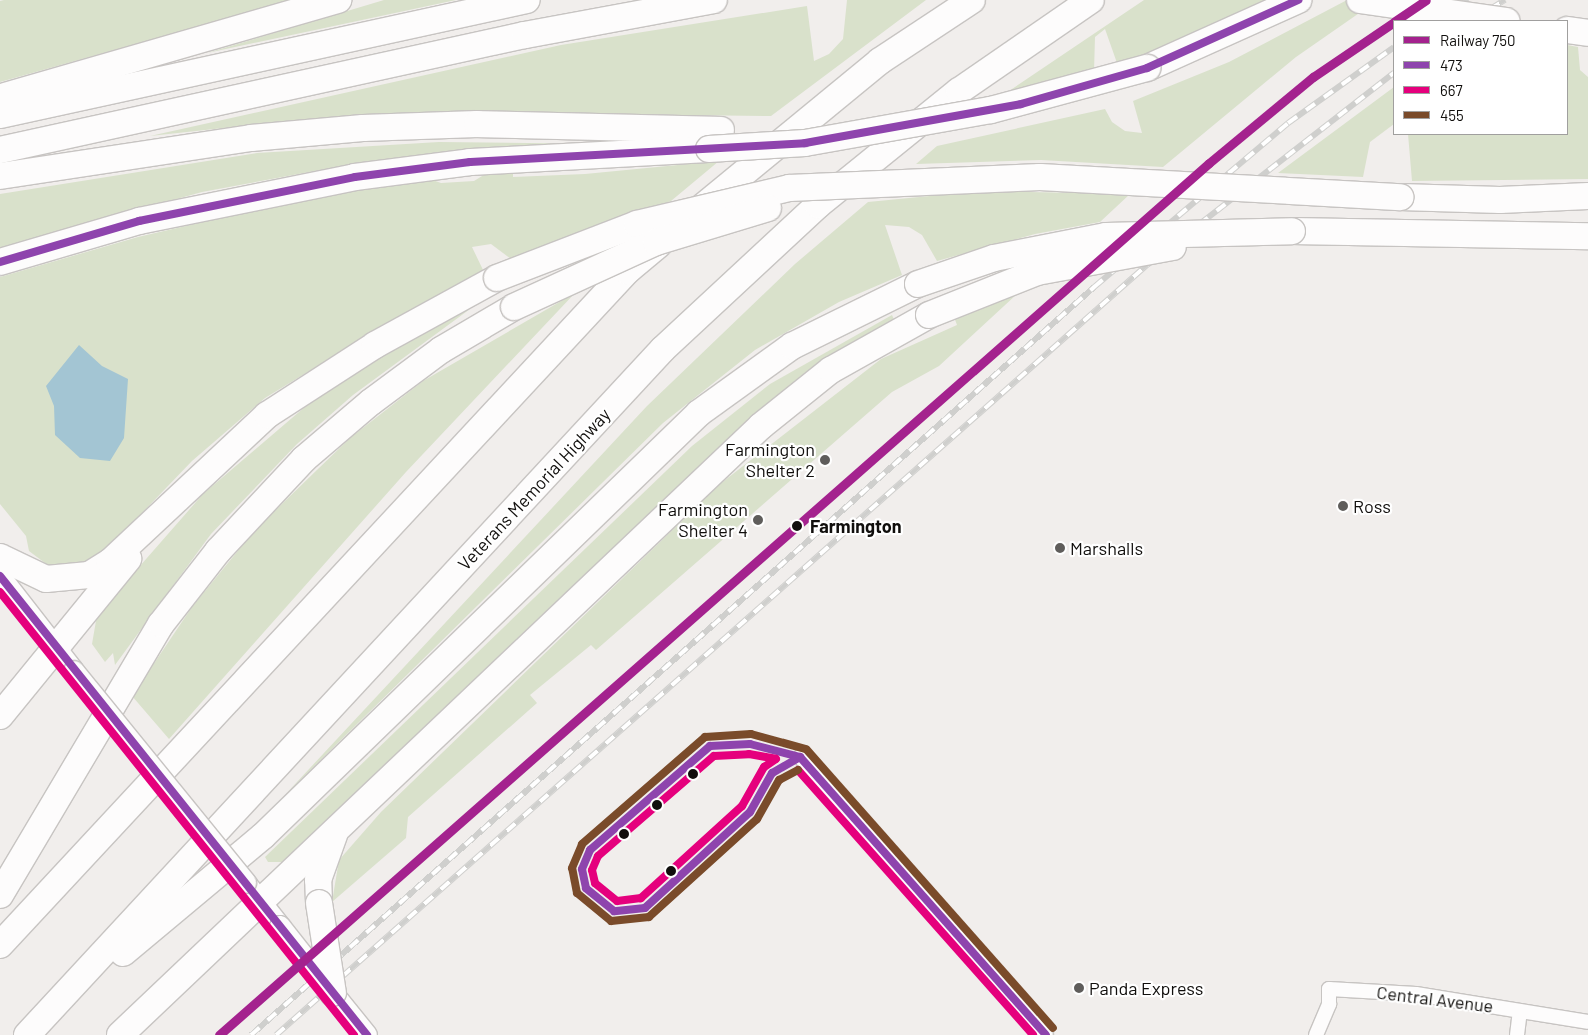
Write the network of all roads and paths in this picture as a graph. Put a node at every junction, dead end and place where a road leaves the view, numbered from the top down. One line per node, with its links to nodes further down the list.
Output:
1 (338, 0): 11 (highway)
2 (528, 0): 12 (highway)
3 (714, 0): 14 (highway)
4 (972, 0): 30 (highway)
5 (1092, 0): 34 (highway, Veterans Memorial Highway)
6 (1298, 0): 13 (highway, bridge)
7 (1360, 0): 8 (highway, bridge)
8 (1499, 20)
9 (1568, 30): 10 (highway)
10 (1588, 34)
11 (0, 98)
12 (0, 115)
13 (715, 140): 15 (highway); 20 (highway)
14 (0, 150)
15 (0, 176)
16 (864, 185): 17 (highway, bridge); 21 (highway, bridge); 29 (highway, bridge)
17 (1588, 196)
18 (1292, 231): 19 (highway); 27 (highway, bridge); 34 (highway, bridge)
19 (1588, 236)
20 (0, 262)
21 (162, 515): 22 (highway); 24 (highway)
22 (0, 557)
23 (0, 576): 24 (main road)
24 (55, 647): 25 (highway); 28 (main road, bridge)
25 (0, 716)
26 (800, 756): 37 (street)
27 (336, 830): 28 (highway); 31 (highway, bridge)
28 (253, 893): 31 (main road, bridge); 35 (highway)
29 (0, 895)
30 (0, 945)
31 (333, 993): 36 (main road)
32 (1520, 1011): 33 (street, Central Avenue); 38 (street, Central Avenue); 39 (street)
33 (1588, 1022)
34 (32, 1031)
35 (120, 1035)
36 (367, 1035)
37 (1046, 1035)
38 (1316, 1035)
39 (1517, 1035)

